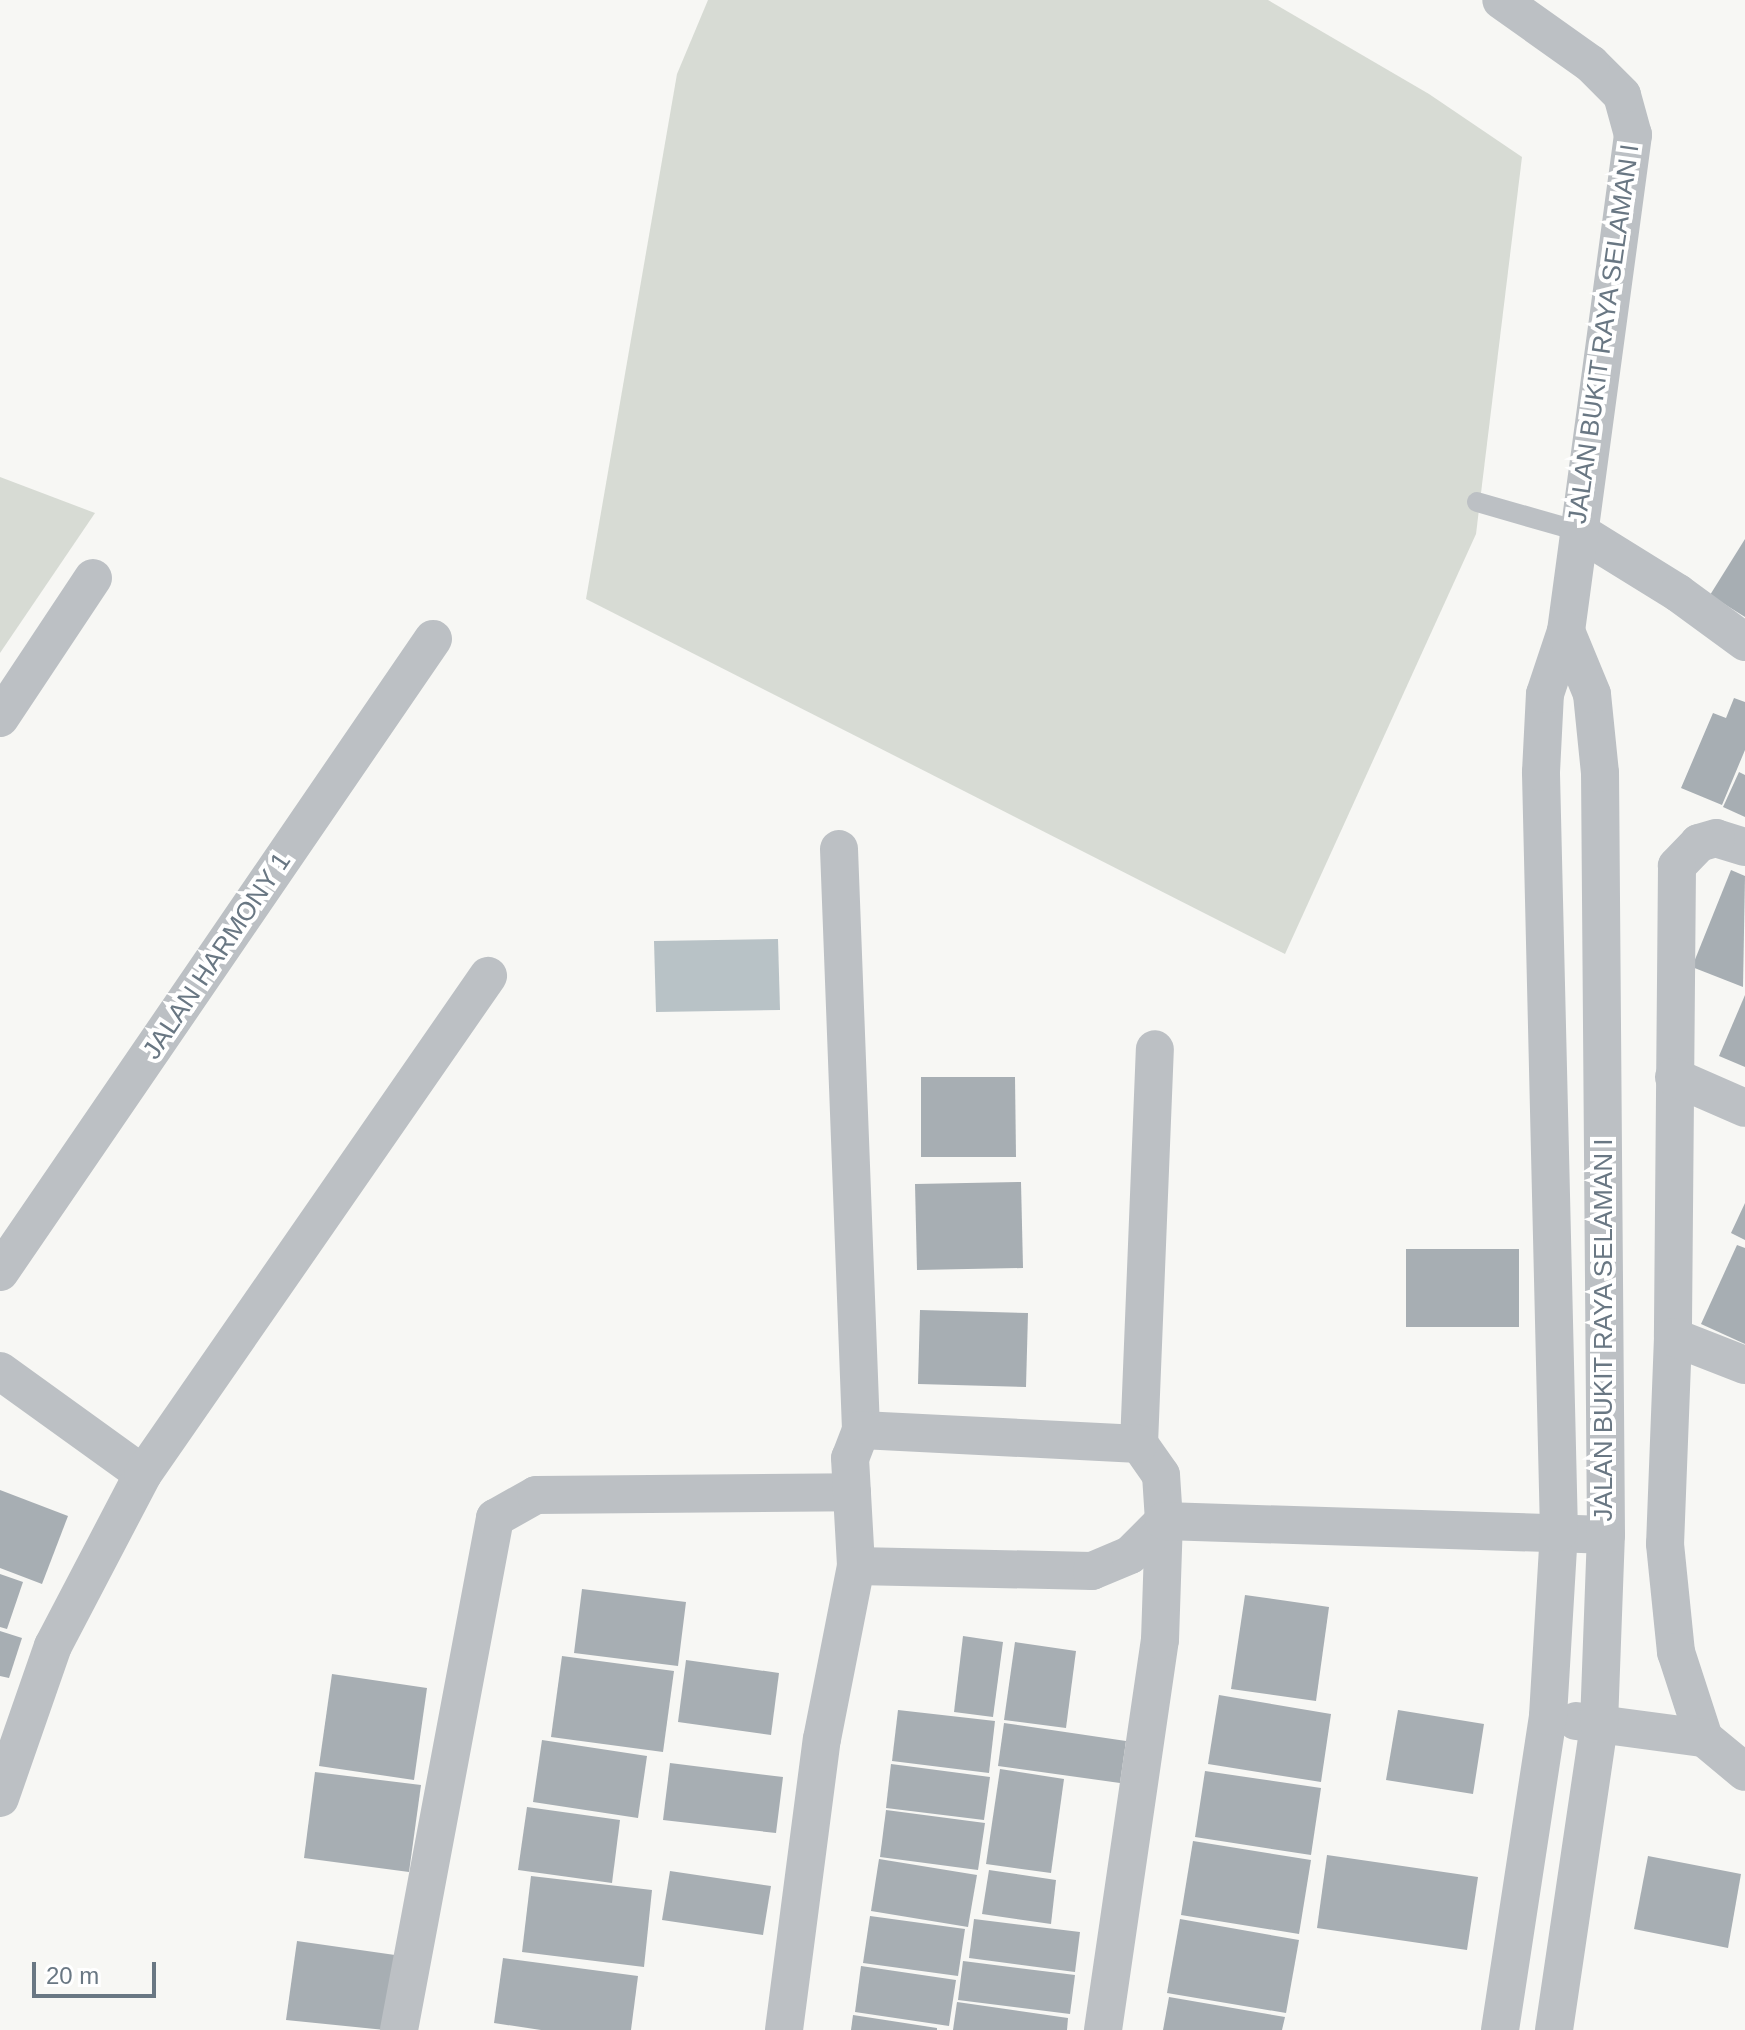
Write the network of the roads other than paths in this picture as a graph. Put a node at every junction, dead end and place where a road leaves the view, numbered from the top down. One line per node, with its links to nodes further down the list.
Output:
1 (1501, 0): 3 (street, JALAN BUKIT RAYA SELAMAN I)
2 (1477, 502): 3 (lane)
3 (1578, 531): 5 (street, JALAN BUKIT RAYA SELAMAN I); 7 (street)
4 (93, 578): 8 (street)
5 (1566, 631): 24 (street, JALAN BUKIT RAYA SELAMAN I); 25 (street, JALAN BUKIT RAYA SELAMAN I)
6 (433, 639): 15 (street, JALAN HARMONY 1)
7 (1745, 642)
8 (0, 718)
9 (1745, 847): 13 (street)
10 (839, 849): 19 (street)
11 (488, 976): 21 (street)
12 (1155, 1049): 20 (street)
13 (1674, 1077): 14 (street); 16 (street)
14 (1745, 1108)
15 (0, 1272)
16 (1673, 1337): 17 (street); 29 (street)
17 (1745, 1365)
18 (0, 1371): 21 (street)
19 (861, 1430): 20 (street); 22 (street)
20 (1139, 1444): 23 (street)
21 (143, 1474): 31 (street)
22 (852, 1492): 26 (street); 32 (street)
23 (1164, 1521): 24 (street); 26 (street); 34 (street)
24 (1559, 1532): 25 (street); 27 (street, JALAN BUKIT RAYA SELAMAN I)
25 (1606, 1535): 28 (street, JALAN BUKIT RAYA SELAMAN I)
26 (856, 1566): 33 (street)
27 (1548, 1716): 28 (street); 35 (street, JALAN BUKIT RAYA SELAMAN I)
28 (1599, 1724): 29 (street); 36 (street, JALAN BUKIT RAYA SELAMAN I)
29 (1704, 1738): 30 (street)
30 (1745, 1772)
31 (0, 1798)
32 (399, 2030)
33 (784, 2030)
34 (1103, 2030)
35 (1500, 2030)
36 (1554, 2030)

